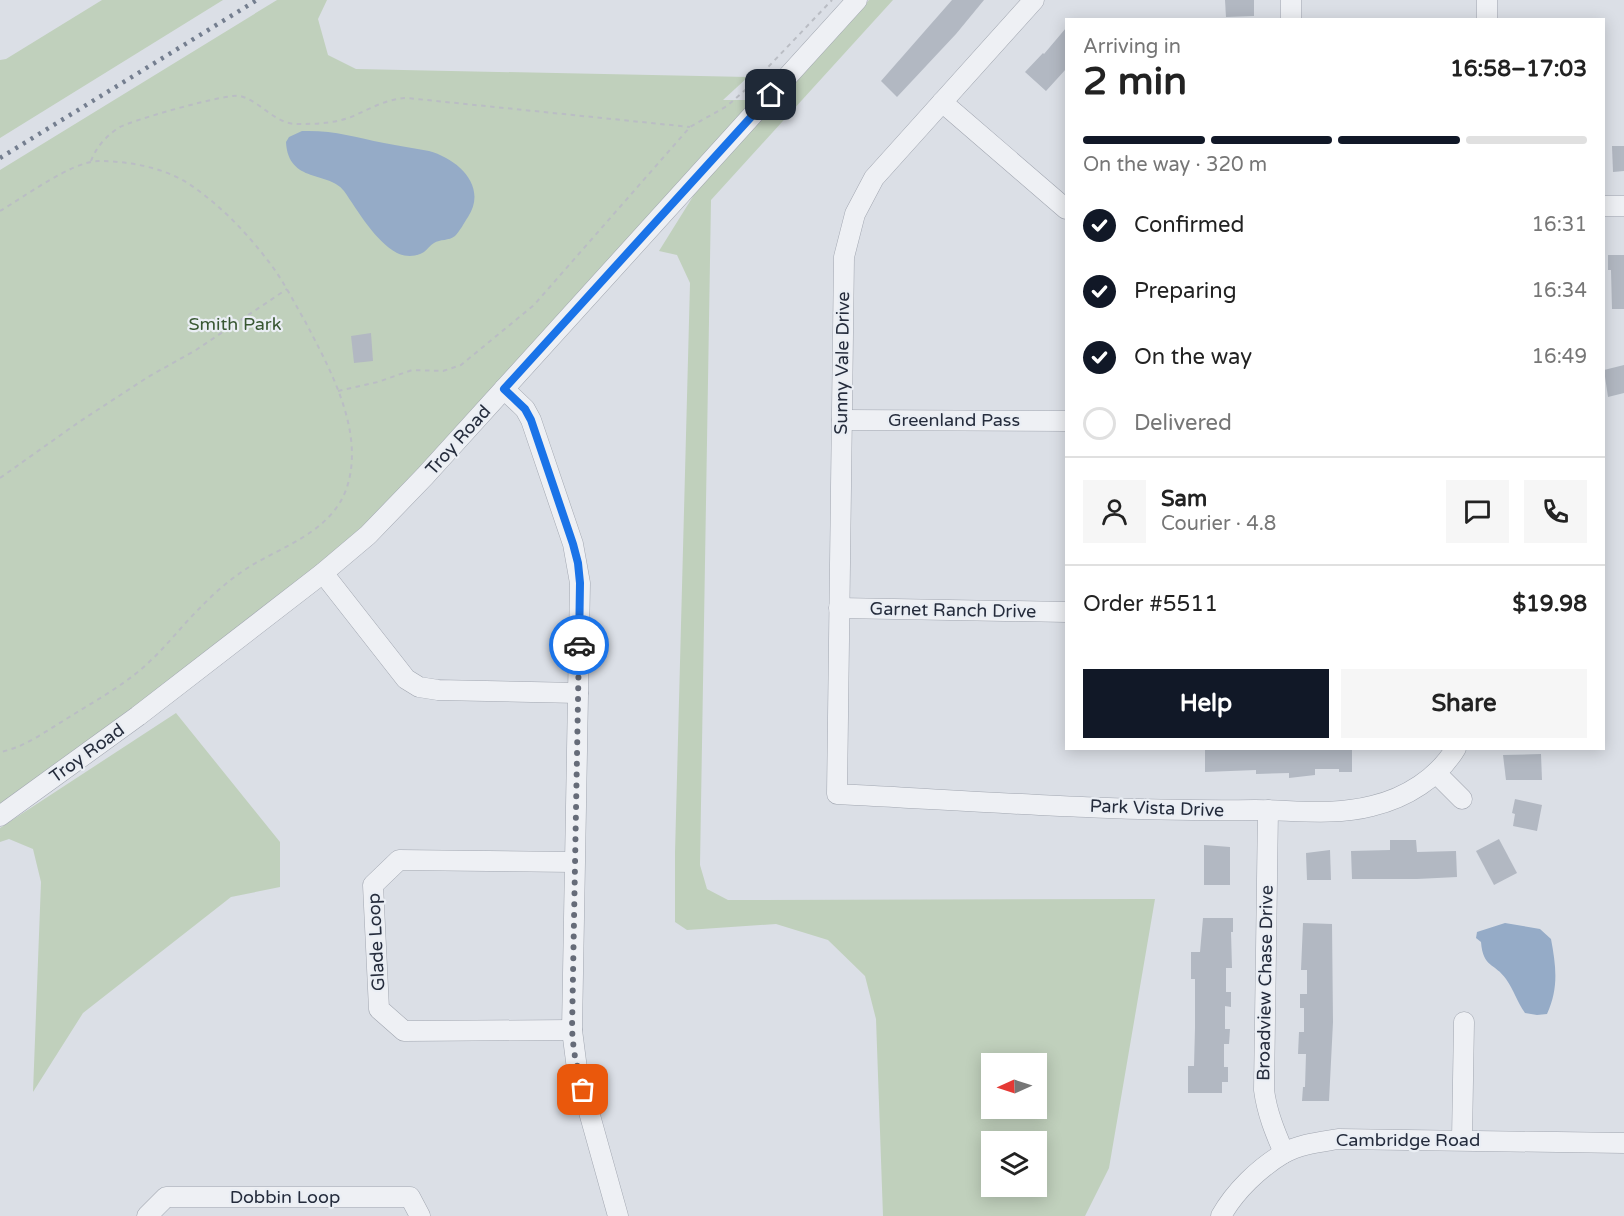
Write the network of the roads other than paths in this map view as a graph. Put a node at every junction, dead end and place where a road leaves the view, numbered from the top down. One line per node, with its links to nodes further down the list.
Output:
1 (857, 0): 11 (street, Troy Road)
2 (1034, 0): 7 (street, Sunny Vale Drive)
3 (1292, 0): 5 (street)
4 (1487, 0): 6 (street)
5 (1291, 18)
6 (1487, 18)
7 (942, 102): 10 (street); 12 (street, Sunny Vale Drive)
8 (1605, 206): 9 (street)
9 (1624, 206)
10 (1065, 208)
11 (504, 389): 14 (street, Troy Road); 17 (street)
12 (842, 420): 13 (street, Greenland Pass); 15 (street, Sunny Vale Drive)
13 (1065, 421)
14 (323, 573): 17 (street); 23 (street, Troy Road)
15 (839, 608): 16 (street, Garnet Ranch Drive); 20 (street, Sunny Vale Drive)
16 (1065, 612)
17 (578, 693): 24 (street)
18 (1455, 750): 19 (street, Park Vista Drive)
19 (1436, 773): 21 (street); 22 (street, Park Vista Drive)
20 (837, 794): 22 (street, Park Vista Drive)
21 (1462, 799)
22 (1268, 810): 29 (street, Broadview Chase Drive)
23 (0, 816)
24 (574, 862): 26 (street); 26 (street, Glade Loop)
25 (1464, 1022): 27 (street)
26 (572, 1030): 32 (street)
27 (1462, 1139): 28 (street, Cambridge Road); 29 (street, Cambridge Road)
28 (1624, 1143)
29 (1284, 1153): 33 (street, Cambridge Road)
30 (147, 1216): 31 (street, Dobbin Loop)
31 (420, 1216)
32 (618, 1216)
33 (1221, 1216)

